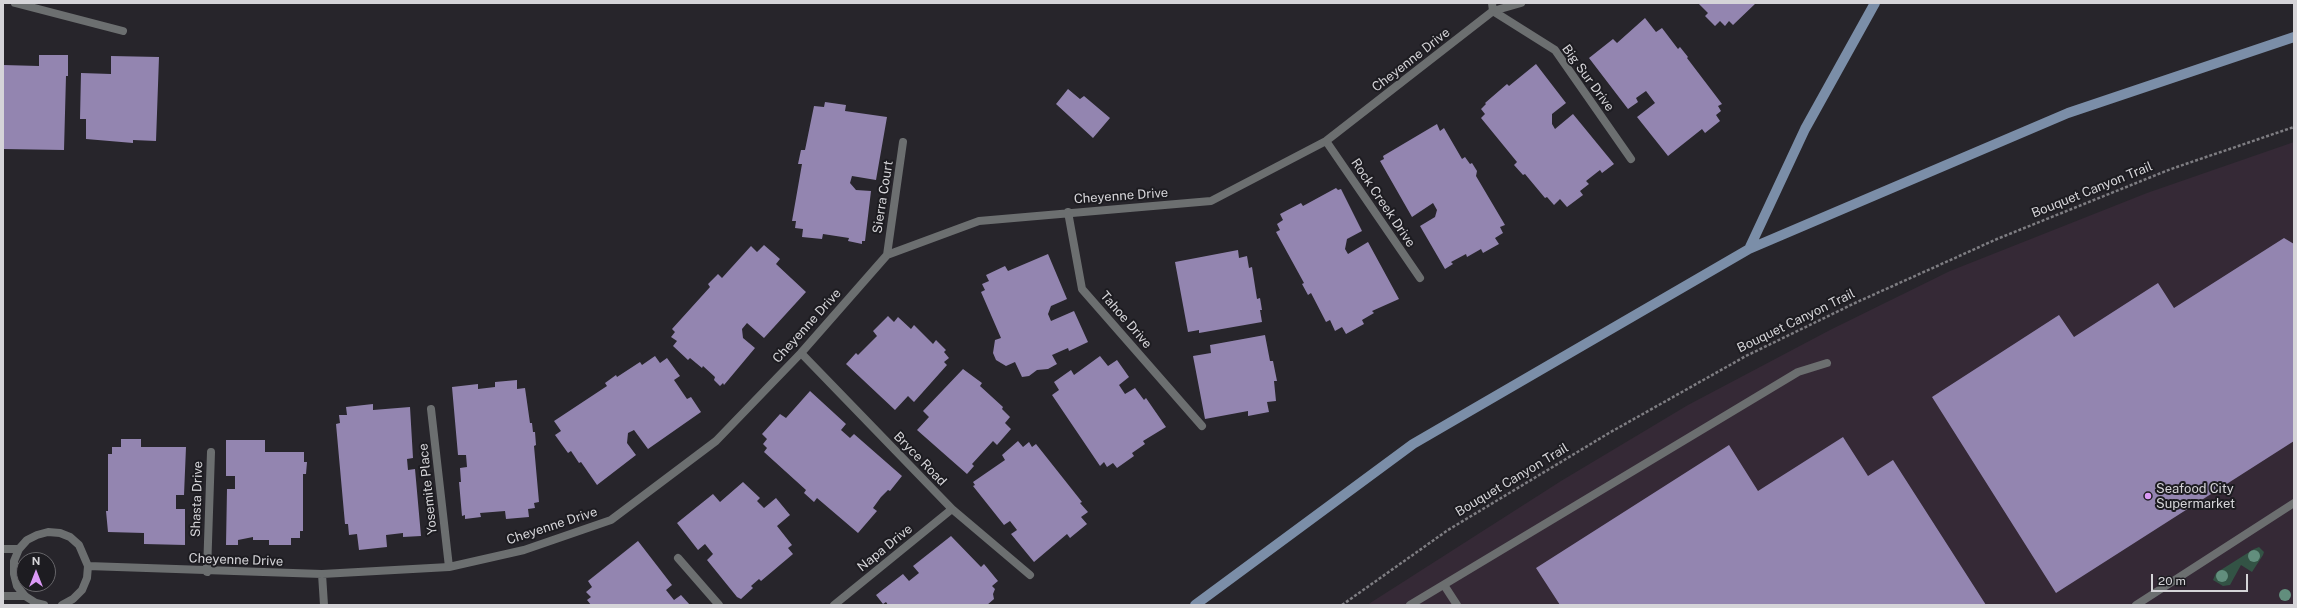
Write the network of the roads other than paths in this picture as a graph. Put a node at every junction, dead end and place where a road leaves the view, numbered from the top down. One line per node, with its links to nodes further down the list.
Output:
1 (15, 3): 4 (street)
2 (1520, 3): 3 (street, Cheyenne Drive)
3 (1492, 7): 5 (street, Cheyenne Drive); 7 (street, Big Sur Drive)
4 (123, 31)
5 (1326, 141): 8 (street, Cheyenne Drive); 10 (street, Rock Creek Drive)
6 (904, 142): 9 (street, Sierra Court)
7 (1631, 159)
8 (1068, 212): 9 (street, Cheyenne Drive); 14 (street, Tahoe Drive)
9 (886, 255): 11 (street, Cheyenne Drive)
10 (1420, 278)
11 (800, 353): 17 (street, Bryce Road); 22 (street, Cheyenne Drive)
12 (1827, 364): 26 (street)
13 (432, 409): 22 (street, Yosemite Place)
14 (1202, 426)
15 (211, 452): 23 (street, Shasta Drive)
16 (2294, 502): 36 (street)
17 (952, 509): 25 (street, Bryce Road); 33 (street, Napa Drive)
18 (3, 549): 19 (street)
19 (19, 549): 21 (street); 28 (street)
20 (678, 558): 32 (street)
21 (88, 566): 23 (street, Cheyenne Drive); 30 (street)
22 (449, 567): 24 (street, Cheyenne Drive)
23 (207, 572): 24 (street, Cheyenne Drive)
24 (322, 574): 31 (street)
25 (1030, 575)
26 (1444, 585): 34 (street); 35 (street)
27 (3, 596): 28 (street)
28 (25, 596): 29 (street)
29 (44, 605)
30 (62, 605)
31 (324, 605)
32 (719, 605)
33 (834, 605)
34 (1410, 605)
35 (1457, 605)
36 (2136, 605)

